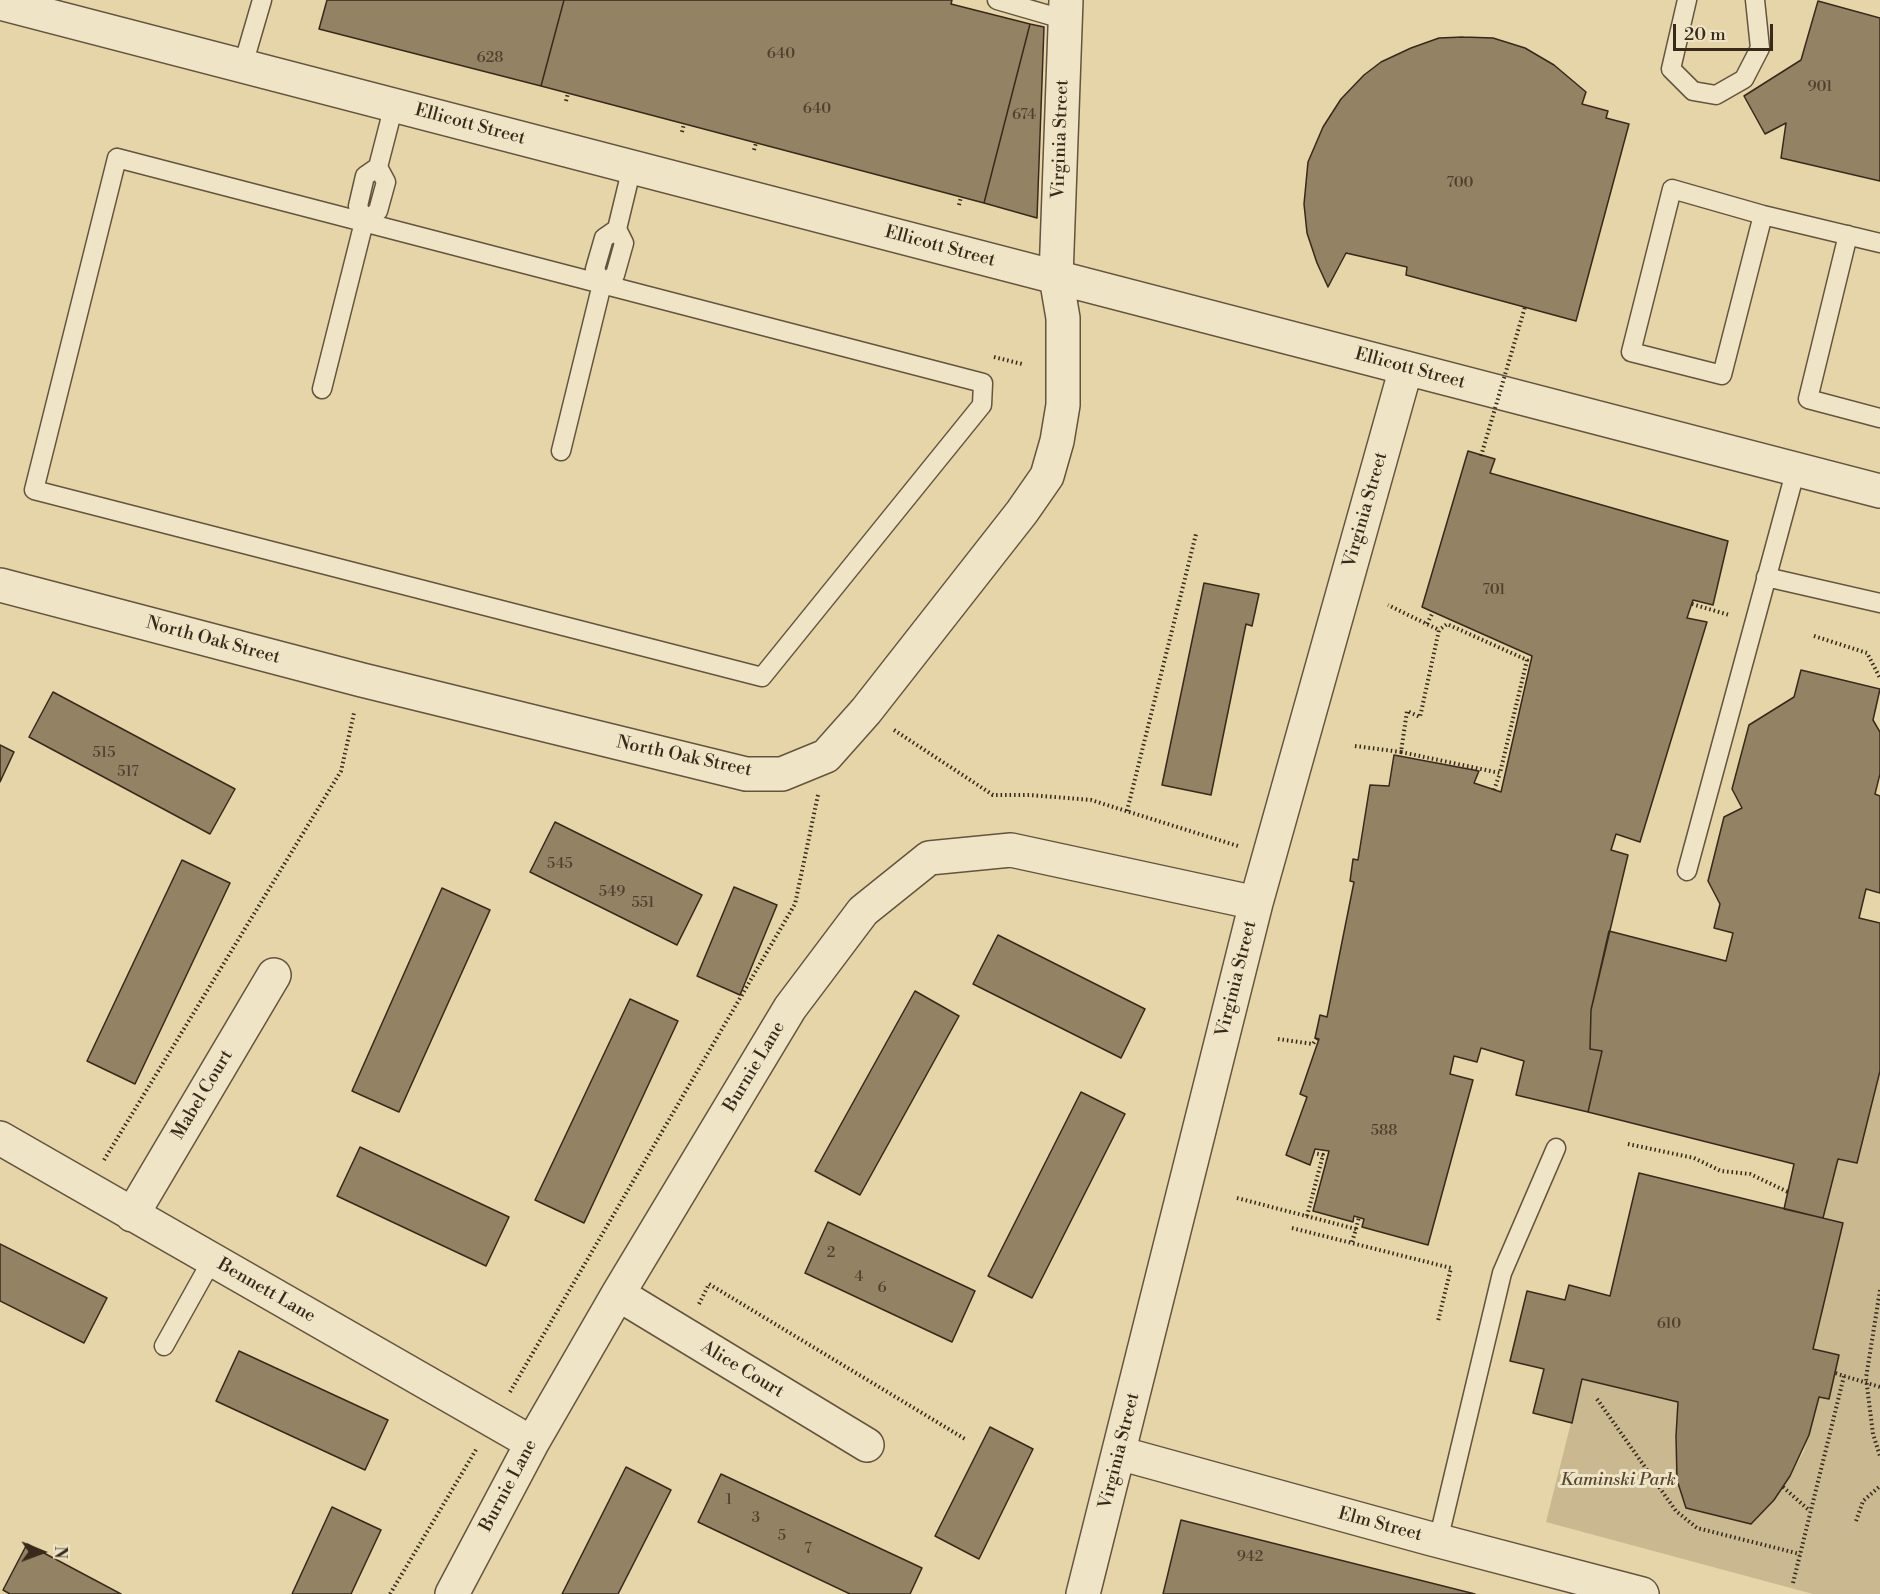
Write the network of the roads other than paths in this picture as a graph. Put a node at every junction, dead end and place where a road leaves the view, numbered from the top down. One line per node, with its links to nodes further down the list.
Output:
1 (262, 0): 7 (lane)
2 (996, 0): 6 (lane)
3 (1687, 0): 4 (lane)
4 (1755, 0)
5 (0, 3): 7 (street, Ellicott Street)
6 (1066, 10): 14 (street, Virginia Street)
7 (243, 65): 8 (street, Ellicott Street)
8 (394, 105): 9 (street, Ellicott Street); 11 (lane)
9 (632, 167): 14 (street, Ellicott Street); 15 (lane)
10 (1763, 215): 10 (lane); 12 (lane)
11 (364, 222): 15 (lane); 15 (lane); 17 (lane)
12 (1848, 235): 13 (lane); 18 (lane)
13 (1880, 243)
14 (1056, 277): 16 (street, Ellicott Street); 23 (street, North Oak Street)
15 (602, 284): 19 (lane)
16 (1406, 368): 20 (street, Ellicott Street); 26 (street, Virginia Street)
17 (322, 389)
18 (1880, 418)
19 (561, 451)
20 (1796, 469): 21 (street, Ellicott Street); 22 (lane)
21 (1880, 491)
22 (1766, 577): 24 (lane); 25 (lane)
23 (0, 585)
24 (1880, 603)
25 (1687, 871)
26 (1256, 903): 32 (street, Burnie Lane); 36 (street, Virginia Street)
27 (274, 975): 30 (street, Mabel Court)
28 (0, 1138): 30 (street, Bennett Lane)
29 (1556, 1148): 37 (lane)
30 (132, 1215): 31 (street, Bennett Lane)
31 (212, 1260): 33 (lane); 34 (street, Bennett Lane)
32 (618, 1294): 34 (street, Burnie Lane); 35 (street, Alice Court)
33 (164, 1346)
34 (532, 1443): 38 (street, Burnie Lane)
35 (867, 1445)
36 (1119, 1453): 37 (street, Elm Street); 39 (street, Virginia Street)
37 (1438, 1541): 40 (street, Elm Street)
38 (452, 1594)
39 (1083, 1594)
40 (1642, 1594)

